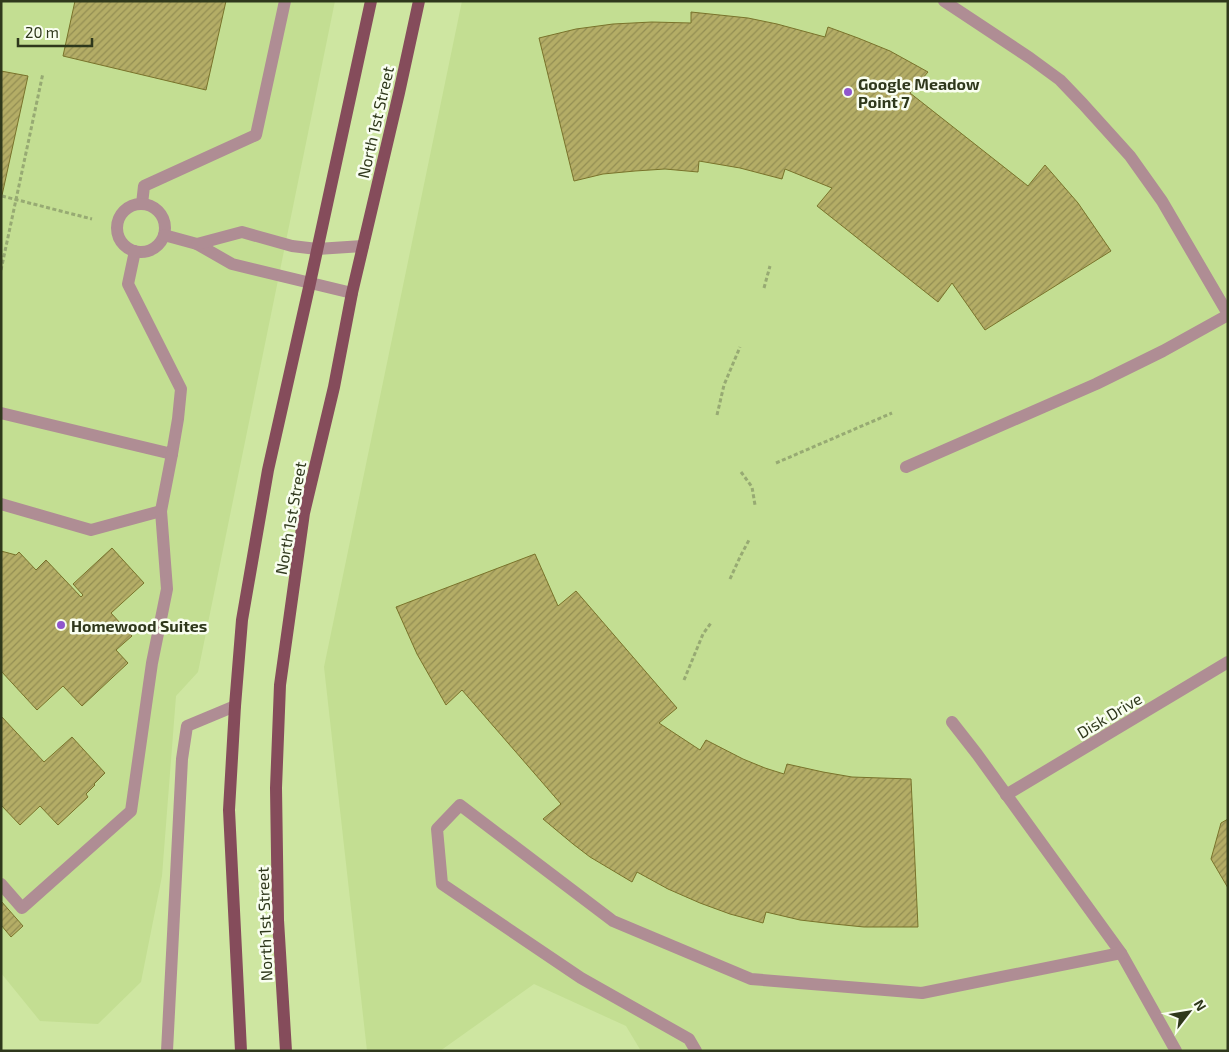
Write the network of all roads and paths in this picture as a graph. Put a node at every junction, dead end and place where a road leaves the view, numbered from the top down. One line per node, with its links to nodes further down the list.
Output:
1 (285, 1): 8 (street)
2 (371, 1): 13 (main road, North 1st Street)
3 (419, 1): 12 (main road, North 1st Street)
4 (944, 1): 20 (street)
5 (43, 74): 7 (path)
6 (2, 196): 7 (path)
7 (17, 200): 9 (path); 16 (path)
8 (142, 204): 10 (street); 14 (street)
9 (92, 219)
10 (164, 235): 11 (street); 14 (street)
11 (197, 244): 13 (street); 17 (street)
12 (363, 246): 13 (street); 19 (main road, North 1st Street)
13 (317, 249): 17 (main road, North 1st Street)
14 (135, 251): 25 (street)
15 (770, 266): 18 (path)
16 (1, 270)
17 (310, 282): 19 (street); 37 (main road, North 1st Street)
18 (764, 288)
19 (352, 293): 44 (main road, North 1st Street)
20 (1228, 314): 27 (street)
21 (740, 347): 24 (path)
22 (1, 413): 25 (street)
23 (892, 413): 26 (path)
24 (717, 415)
25 (172, 454): 31 (street)
26 (776, 463)
27 (906, 467)
28 (741, 472): 30 (path)
29 (1, 504): 31 (street)
30 (755, 505)
31 (161, 512): 40 (street)
32 (749, 540): 33 (path)
33 (730, 579)
34 (711, 623): 36 (path)
35 (1228, 662): 39 (street, Disk Drive)
36 (684, 680)
37 (235, 706): 42 (street); 43 (main road, North 1st Street)
38 (952, 722): 39 (street)
39 (1006, 796): 41 (street)
40 (1, 884)
41 (1121, 953): 45 (street); 46 (street)
42 (167, 1051)
43 (241, 1051)
44 (286, 1051)
45 (696, 1051)
46 (1176, 1051)

